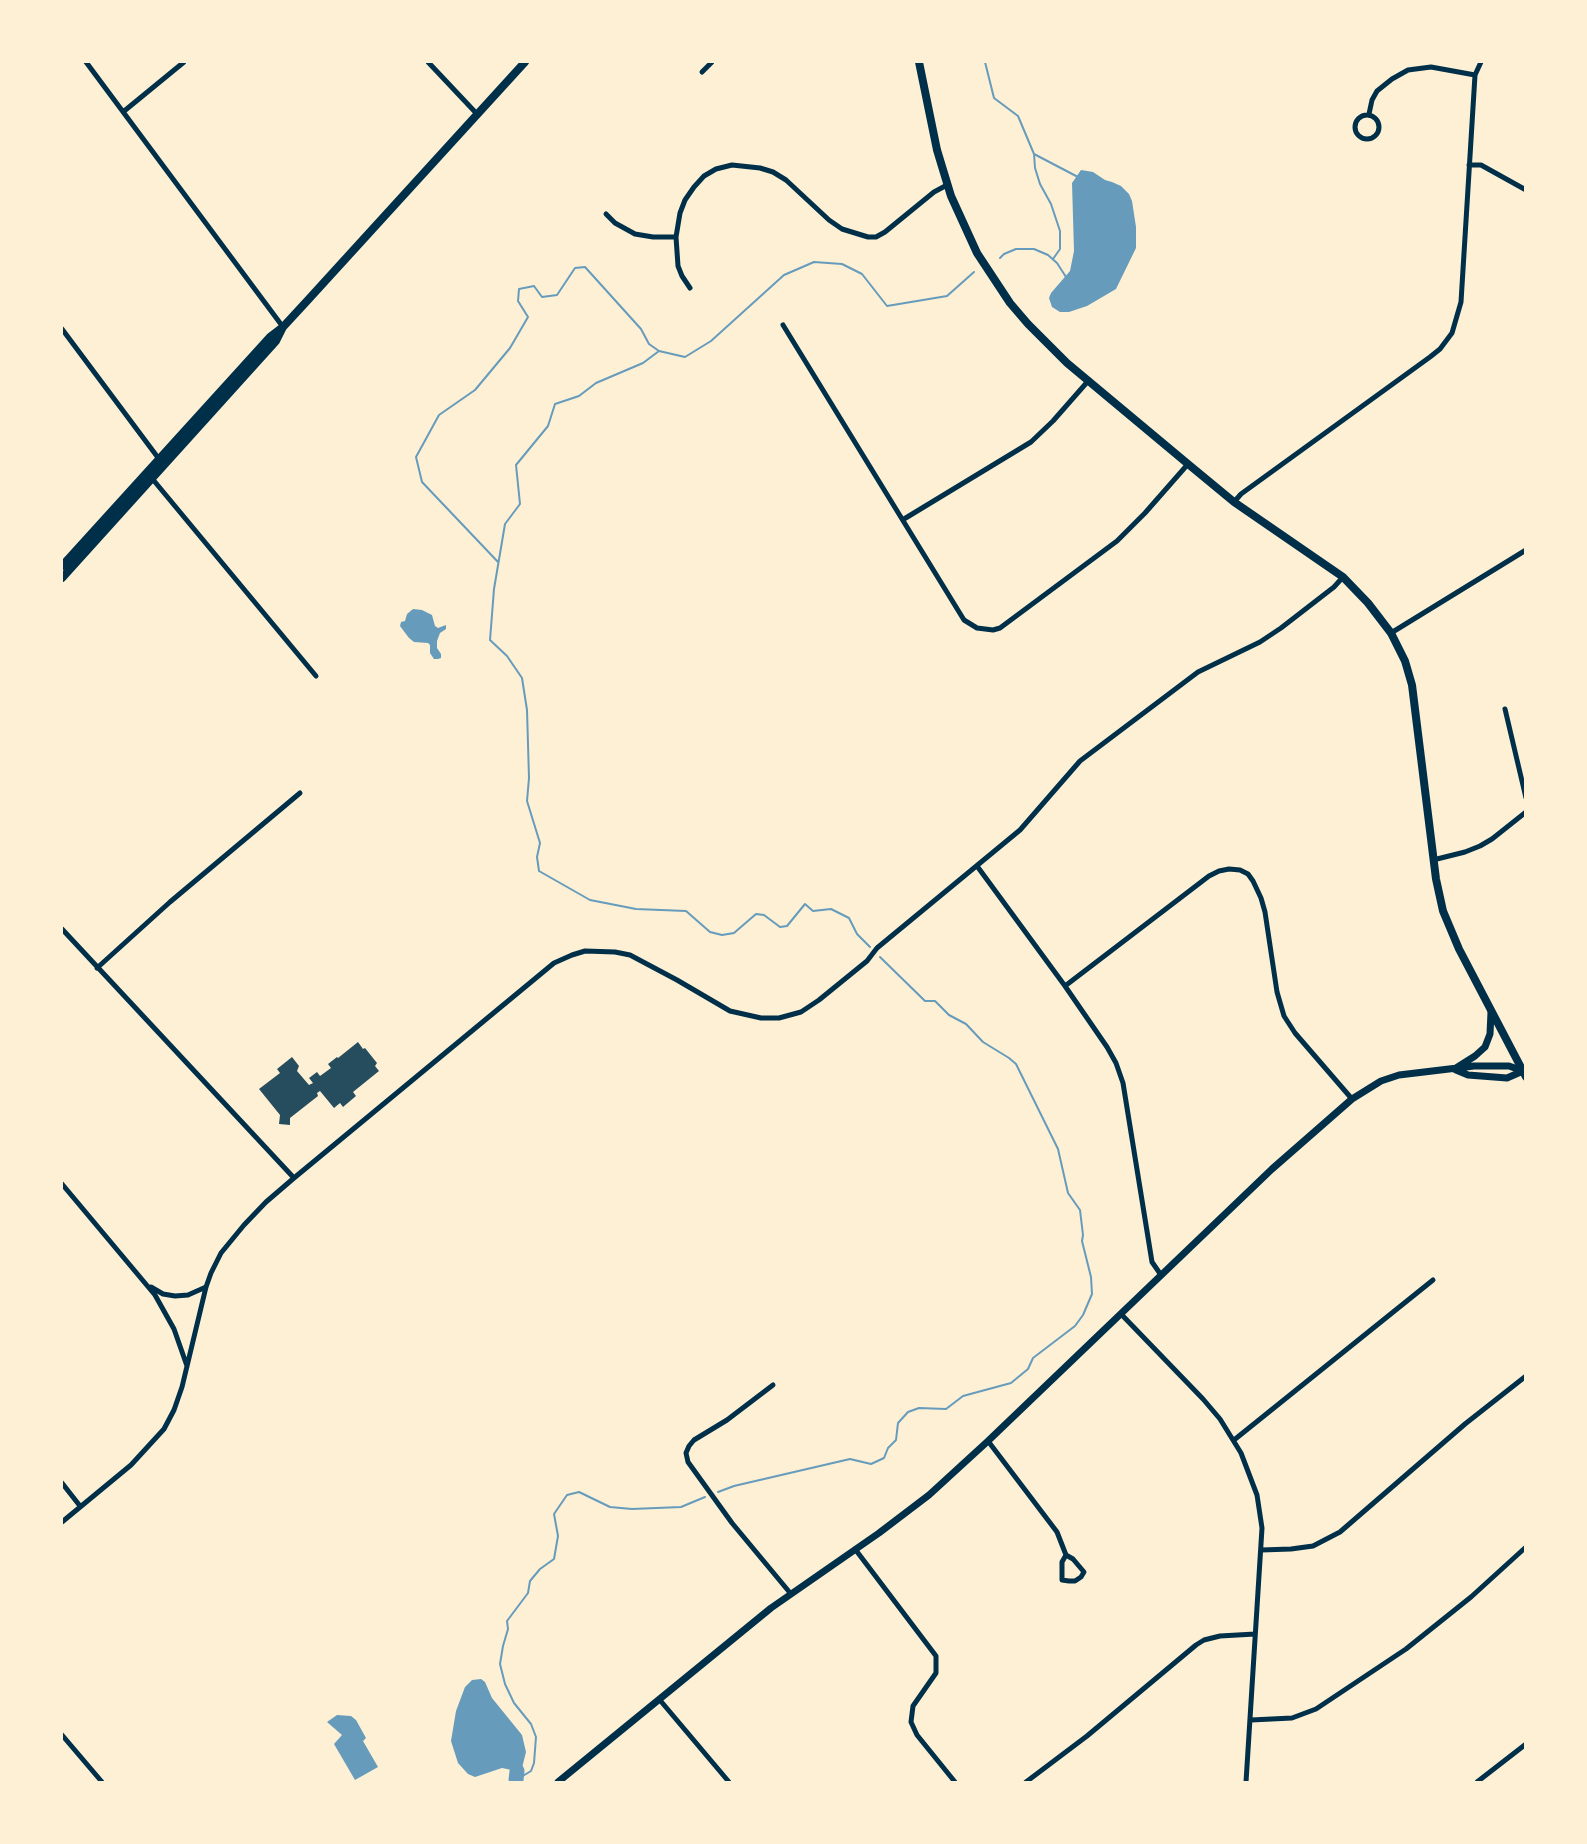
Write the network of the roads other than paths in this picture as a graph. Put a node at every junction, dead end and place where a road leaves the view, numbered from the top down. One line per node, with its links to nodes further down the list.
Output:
1 (86, 62): 10 (street)
2 (184, 62): 10 (street)
3 (428, 62): 11 (street)
4 (525, 62): 11 (main road)
5 (712, 62): 8 (street)
6 (919, 62): 14 (main road)
7 (1481, 62): 9 (street)
8 (702, 72)
9 (1475, 75): 12 (street); 13 (street)
10 (123, 111): 20 (street)
11 (477, 114): 20 (main road)
12 (1369, 114): 12 (street)
13 (1469, 165): 15 (street); 26 (street)
14 (947, 185): 17 (street); 22 (main road)
15 (1526, 190)
16 (606, 214): 17 (street)
17 (676, 237): 18 (street)
18 (690, 288)
19 (783, 325): 27 (street)
20 (283, 327): 23 (main road)
21 (62, 328): 23 (street)
22 (1089, 380): 24 (main road); 27 (street)
23 (161, 462): 25 (main road)
24 (1188, 464): 26 (main road); 27 (street)
25 (149, 475): 29 (main road); 33 (street)
26 (1234, 502): 30 (main road)
27 (904, 519)
28 (1526, 550): 32 (street)
29 (64, 564): 31 (main road)
30 (1343, 577): 32 (main road); 39 (street)
31 (62, 578)
32 (1391, 633): 38 (main road)
33 (316, 676)
34 (1505, 709): 36 (street)
35 (300, 793): 41 (street)
36 (1526, 798)
37 (1526, 812): 38 (street)
38 (1434, 860): 43 (main road)
39 (977, 866): 42 (street); 47 (street)
40 (62, 929): 41 (street)
41 (98, 968): 47 (street)
42 (1065, 986): 46 (street); 49 (street)
43 (1491, 1011): 44 (street); 45 (main road)
44 (1454, 1069): 45 (street); 45 (street); 46 (street)
45 (1525, 1073)
46 (1352, 1099): 49 (street)
47 (294, 1178): 52 (street)
48 (62, 1184): 51 (street)
49 (1161, 1275): 53 (street)
50 (1433, 1280): 57 (street)
51 (147, 1284): 52 (street); 54 (street)
52 (206, 1287): 54 (street)
53 (1121, 1314): 57 (street); 58 (street)
54 (187, 1367): 60 (street)
55 (1526, 1376): 64 (street)
56 (773, 1385): 66 (street)
57 (1234, 1440): 64 (street)
58 (988, 1441): 63 (street); 65 (street)
59 (62, 1483): 60 (street)
60 (80, 1506): 61 (street)
61 (62, 1522)
62 (1526, 1547): 69 (street)
63 (855, 1549): 66 (street); 76 (street)
64 (1261, 1550): 67 (street)
65 (1066, 1555): 65 (street)
66 (790, 1594): 68 (street)
67 (1255, 1635): 69 (street); 77 (street)
68 (659, 1699): 74 (street); 75 (street)
69 (1251, 1720): 78 (street)
70 (62, 1735): 73 (street)
71 (1526, 1744): 72 (street)
72 (1484, 1776): 79 (street); 80 (street)
73 (102, 1782)
74 (558, 1782)
75 (729, 1782)
76 (955, 1782)
77 (1026, 1782)
78 (1246, 1782)
79 (1477, 1782)
80 (1488, 1782)

